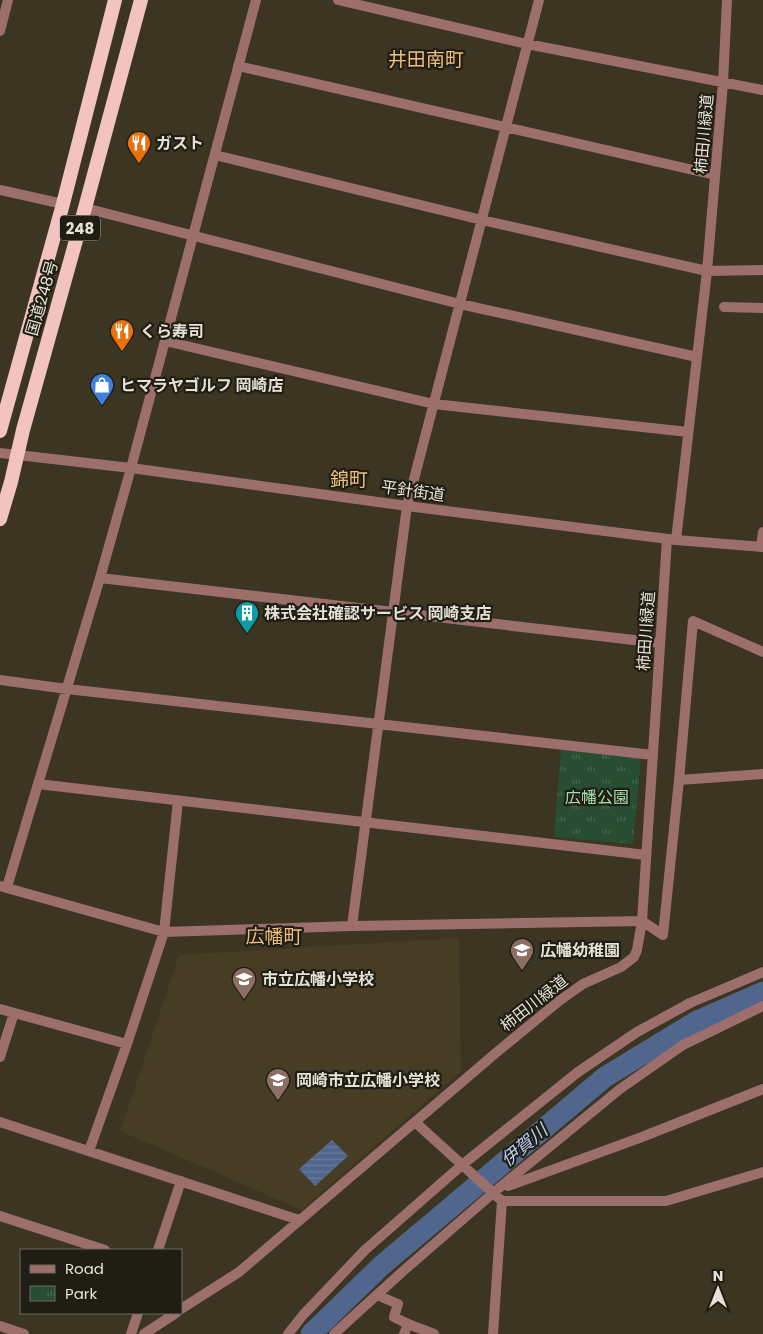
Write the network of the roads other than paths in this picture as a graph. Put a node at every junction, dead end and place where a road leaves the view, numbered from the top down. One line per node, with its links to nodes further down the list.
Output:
1 (8, 0): 8 (street)
2 (115, 0): 17 (highway, 国道248号 / 248)
3 (141, 0): 18 (highway, 国道248号 / 248)
4 (256, 0): 10 (street)
5 (338, 0): 9 (street)
6 (539, 0): 9 (street)
7 (727, 0): 11 (street, 柿田川緑道)
8 (0, 31)
9 (527, 44): 11 (street); 13 (street)
10 (238, 66): 13 (street); 14 (street)
11 (723, 83): 12 (street); 15 (street, 柿田川緑道)
12 (763, 90)
13 (506, 127): 15 (street); 19 (street)
14 (214, 155): 19 (street); 20 (street)
15 (715, 175): 22 (street, 柿田川緑道)
16 (0, 190): 17 (street)
17 (62, 204): 29 (highway, 国道248号 / 248)
18 (85, 208): 20 (street); 32 (highway, 国道248号 / 248)
19 (482, 220): 22 (street); 23 (street)
20 (193, 235): 23 (street); 26 (street)
21 (763, 270): 22 (street)
22 (707, 271): 27 (street, 柿田川緑道)
23 (460, 304): 27 (street); 28 (street)
24 (724, 307): 25 (street)
25 (763, 308)
26 (165, 341): 28 (street); 33 (street)
27 (697, 357): 30 (street, 柿田川緑道)
28 (434, 404): 30 (street); 34 (street)
29 (0, 431)
30 (688, 432): 37 (street, 柿田川緑道)
31 (0, 453): 32 (street, 平針街道)
32 (17, 455): 33 (street, 平針街道); 35 (highway, 国道248号 / 248)
33 (131, 468): 34 (street, 平針街道); 39 (street)
34 (407, 506): 37 (street, 平針街道); 40 (street)
35 (0, 519)
36 (763, 532): 38 (street)
37 (671, 540): 38 (street, 平針街道); 41 (street, 柿田川緑道)
38 (762, 547)
39 (100, 578): 40 (street); 44 (street)
40 (393, 612): 41 (street); 45 (street)
41 (660, 643): 46 (street, 柿田川緑道)
42 (763, 652): 48 (street)
43 (0, 680): 44 (street)
44 (66, 689): 45 (street); 49 (street)
45 (378, 724): 46 (street); 51 (street)
46 (653, 755): 52 (street, 柿田川緑道)
47 (763, 774): 48 (street)
48 (679, 780): 54 (street)
49 (38, 784): 50 (street); 53 (street)
50 (178, 801): 51 (street); 56 (street)
51 (366, 822): 52 (street); 55 (street)
52 (646, 855): 54 (street, 柿田川緑道)
53 (3, 887): 56 (street)
54 (642, 921): 55 (street); 65 (street, 柿田川緑道)
55 (352, 926): 56 (street)
56 (164, 932): 61 (street)
57 (763, 972): 67 (street)
58 (763, 1006): 70 (street)
59 (0, 1009): 60 (street)
60 (14, 1013): 61 (street); 62 (street)
61 (128, 1044): 66 (street)
62 (0, 1057)
63 (763, 1089): 70 (street)
64 (0, 1122): 66 (street)
65 (415, 1122): 67 (street); 73 (street, 柿田川緑道)
66 (89, 1151): 69 (street)
67 (462, 1164): 70 (street); 85 (street)
68 (763, 1172): 71 (street)
69 (181, 1182): 73 (street); 75 (street)
70 (497, 1191): 71 (street); 76 (street)
71 (502, 1201): 88 (street)
72 (0, 1216): 74 (street)
73 (300, 1220): 77 (street, 柿田川緑道)
74 (102, 1249)
75 (158, 1249)
76 (377, 1295): 81 (street); 86 (street)
77 (182, 1308)
78 (138, 1314): 83 (street)
79 (174, 1314): 84 (street)
80 (0, 1326): 82 (street)
81 (406, 1329): 87 (street)
82 (24, 1334)
83 (131, 1334)
84 (144, 1334)
85 (288, 1334)
86 (334, 1334)
87 (434, 1334)
88 (493, 1334)

